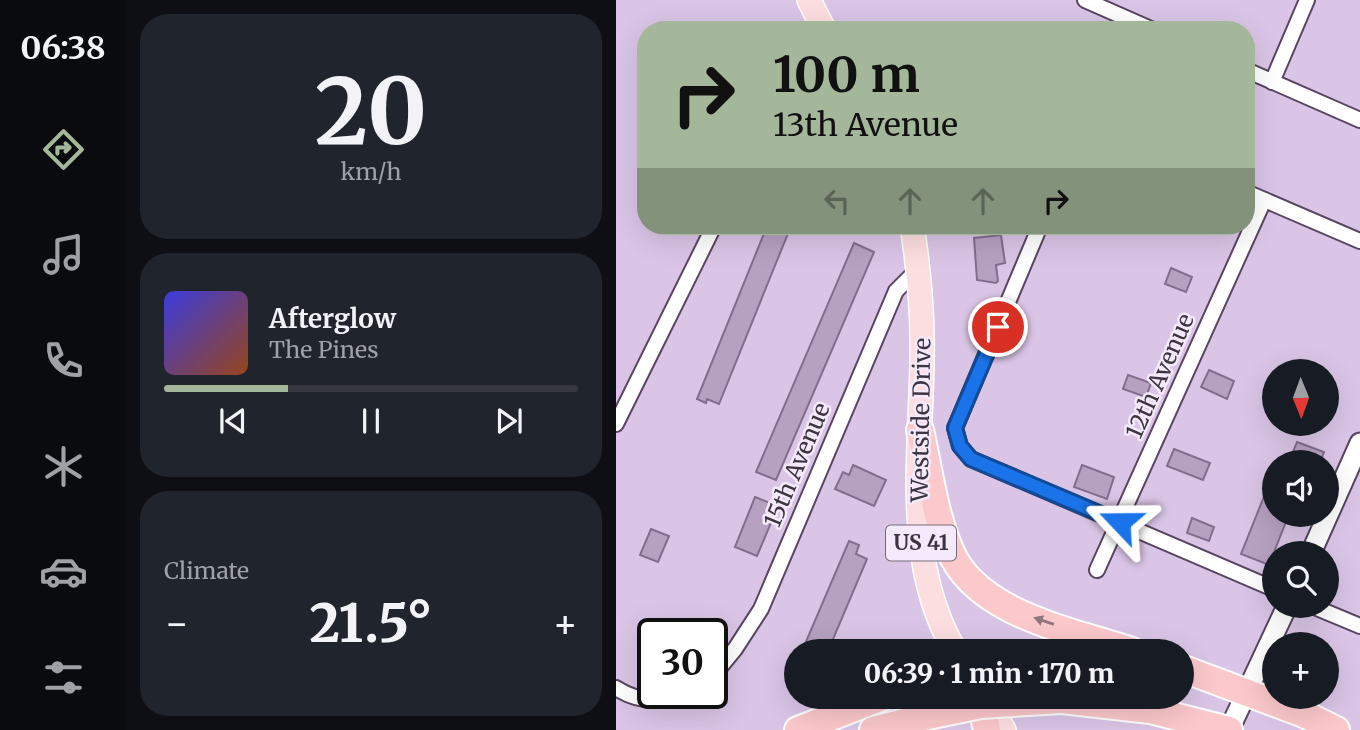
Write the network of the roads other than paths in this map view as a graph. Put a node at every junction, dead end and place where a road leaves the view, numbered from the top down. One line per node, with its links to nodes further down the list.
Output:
1 (1307, 0): 5 (street)
2 (1089, 1): 3 (street)
3 (1133, 21)
4 (1255, 74): 5 (street)
5 (1272, 82): 6 (street)
6 (1360, 120)
7 (1255, 196): 8 (street)
8 (1264, 200): 9 (street, 12th Avenue); 14 (street)
9 (1255, 220)
10 (710, 235): 16 (street)
11 (914, 235): 15 (main road, Westside Drive / US 41)
12 (1036, 235): 19 (street)
13 (1248, 235): 19 (street, 12th Avenue)
14 (1360, 241)
15 (919, 268): 17 (main road, Westside Drive / US 41); 28 (street, 15th Avenue)
16 (616, 424)
17 (920, 430): 26 (main road, Westside Drive / US 41); 27 (highway, one-way to 17)
18 (1360, 443): 20 (street)
19 (1120, 522): 21 (street, 12th Avenue); 22 (street)
20 (1316, 541)
21 (1097, 570)
22 (1262, 584)
23 (1339, 617): 25 (street)
24 (1281, 618): 42 (street)
25 (1360, 626)
26 (950, 639)
27 (1099, 639)
28 (728, 655)
29 (1194, 673): 37 (highway, bridge)
30 (616, 688): 32 (street)
31 (1194, 691): 37 (highway)
32 (637, 699)
33 (852, 709): 38 (highway)
34 (983, 709): 40 (highway)
35 (990, 709): 41 (main road)
36 (912, 722): 39 (highway); 42 (highway, bridge)
37 (1310, 722): 43 (highway)
38 (799, 730)
39 (873, 730)
40 (987, 730)
41 (1004, 730)
42 (1229, 730)
43 (1336, 730)

